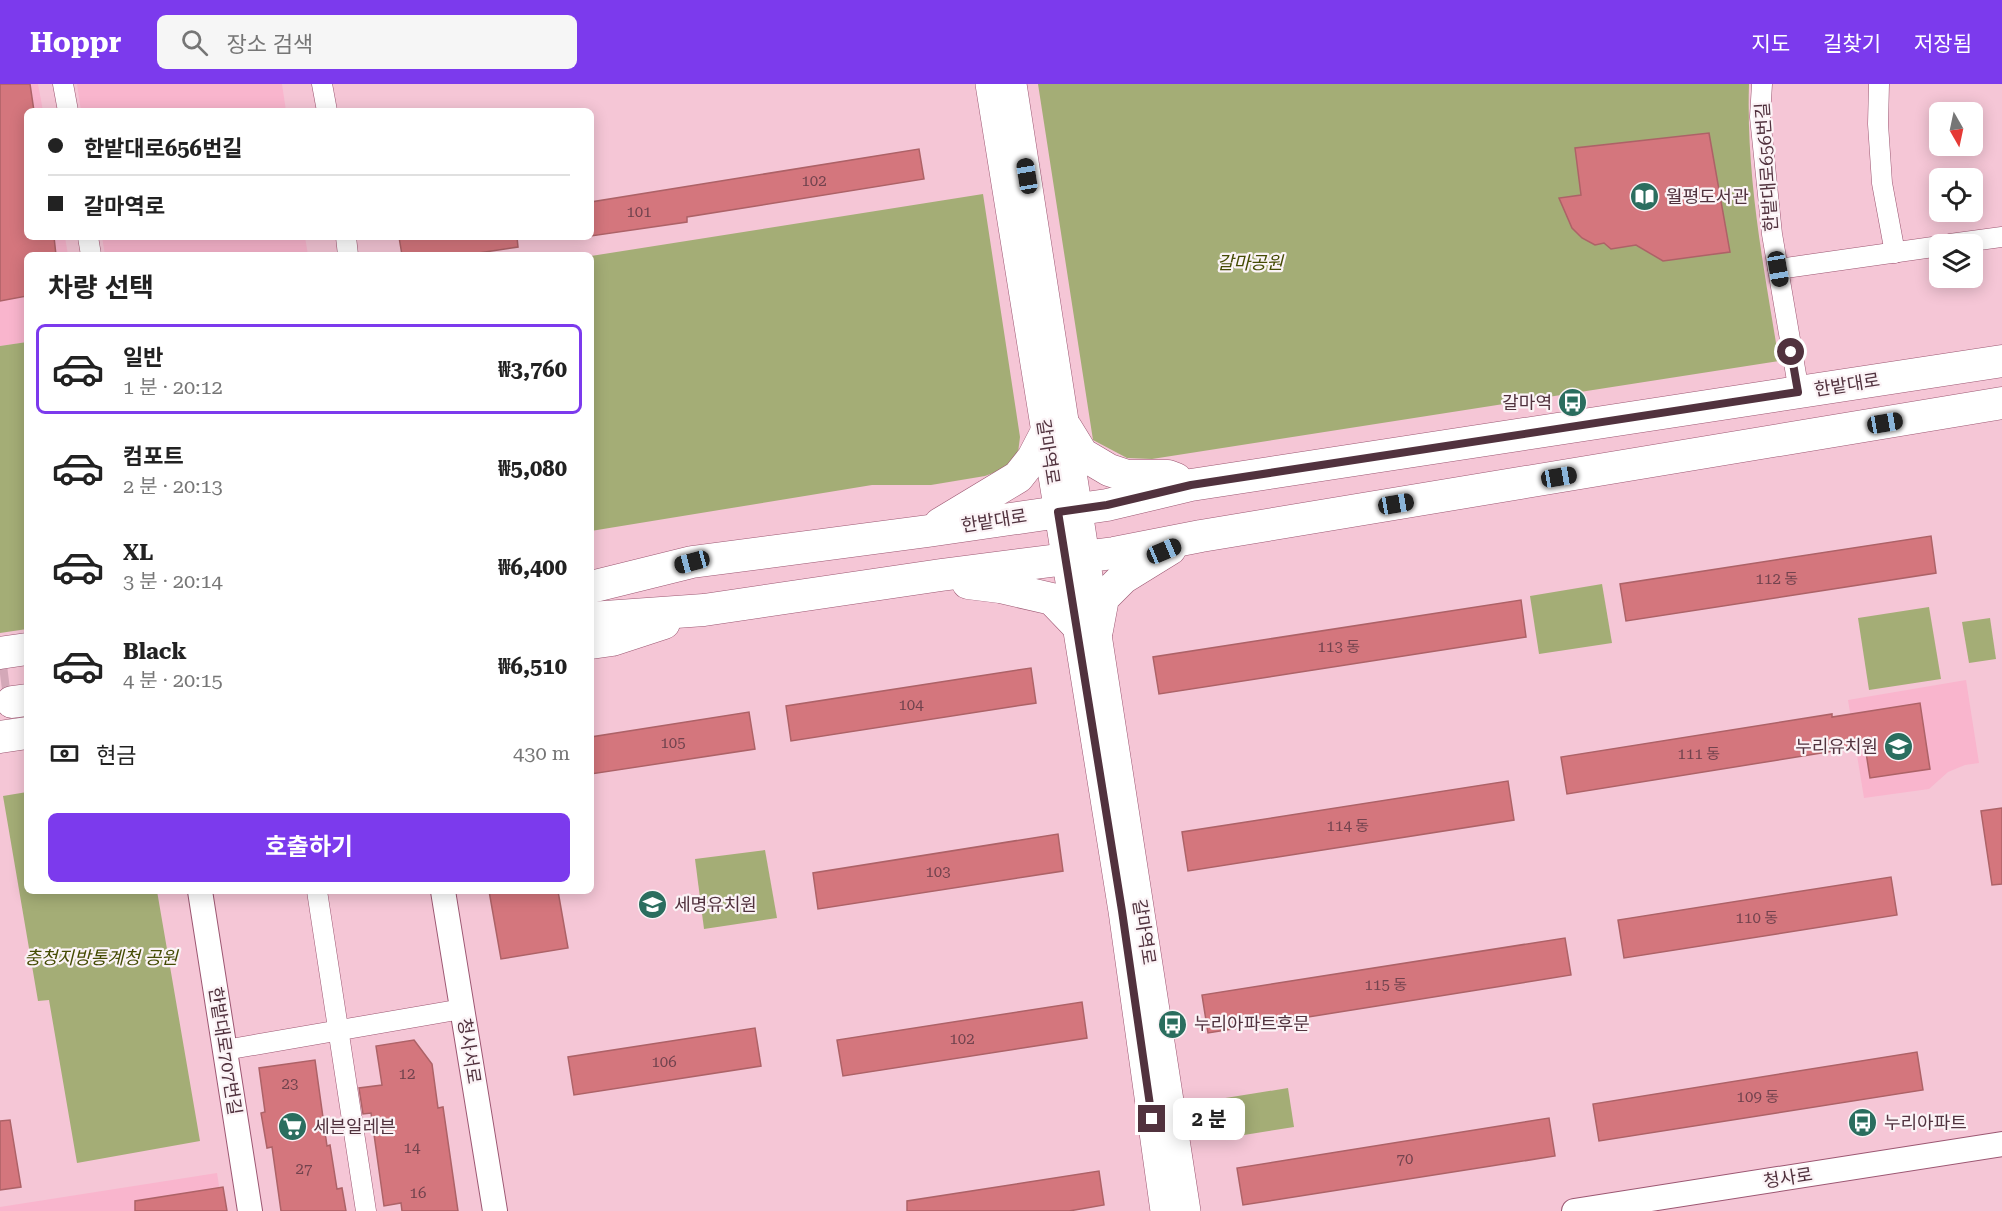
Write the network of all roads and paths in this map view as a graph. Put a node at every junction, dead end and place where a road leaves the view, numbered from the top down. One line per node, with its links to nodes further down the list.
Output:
1 (63, 84): 7 (street)
2 (322, 84): 8 (street)
3 (989, 84): 17 (main road, 갈마역로)
4 (1013, 84): 17 (main road, 갈마역로)
5 (1762, 84): 13 (street, 한밭대로656번길)
6 (1879, 84): 12 (street)
7 (67, 108)
8 (326, 108)
9 (2002, 237): 10 (street)
10 (1983, 240)
11 (1929, 248): 12 (street)
12 (1895, 253): 13 (street)
13 (1778, 269): 15 (street, 한밭대로656번길)
14 (2002, 361): 15 (main road, 한밭대로)
15 (1798, 392): 18 (main road, 한밭대로)
16 (2002, 404): 21 (main road)
17 (1056, 431): 18 (main road); 19 (main road, 갈마역로); 20 (main road)
18 (1191, 485): 19 (main road, 한밭대로)
19 (1068, 510): 20 (main road, 한밭대로); 22 (main road, 갈마역로)
20 (928, 531): 23 (main road, 한밭대로)
21 (1201, 536): 22 (main road); 29 (main road)
22 (1075, 558): 25 (main road); 29 (main road, 갈마역로)
23 (692, 562): 24 (main road); 26 (main road, 한밭대로)
24 (594, 566)
25 (941, 575): 27 (main road); 29 (main road)
26 (594, 586)
27 (704, 610): 28 (main road); 30 (main road)
28 (594, 618)
29 (1086, 626): 41 (main road, 갈마역로); 42 (main road, 갈마역로)
30 (594, 643)
31 (200, 894): 36 (street, 한밭대로707번길)
32 (317, 894): 35 (street)
33 (443, 894): 34 (street, 청사서로)
34 (462, 1009): 35 (street); 40 (street, 청사서로)
35 (339, 1030): 36 (street); 39 (street)
36 (225, 1050): 38 (street, 한밭대로707번길)
37 (2002, 1144): 43 (street, 청사로)
38 (250, 1211)
39 (366, 1211)
40 (495, 1211)
41 (1164, 1211)
42 (1187, 1211)
43 (1574, 1211)

